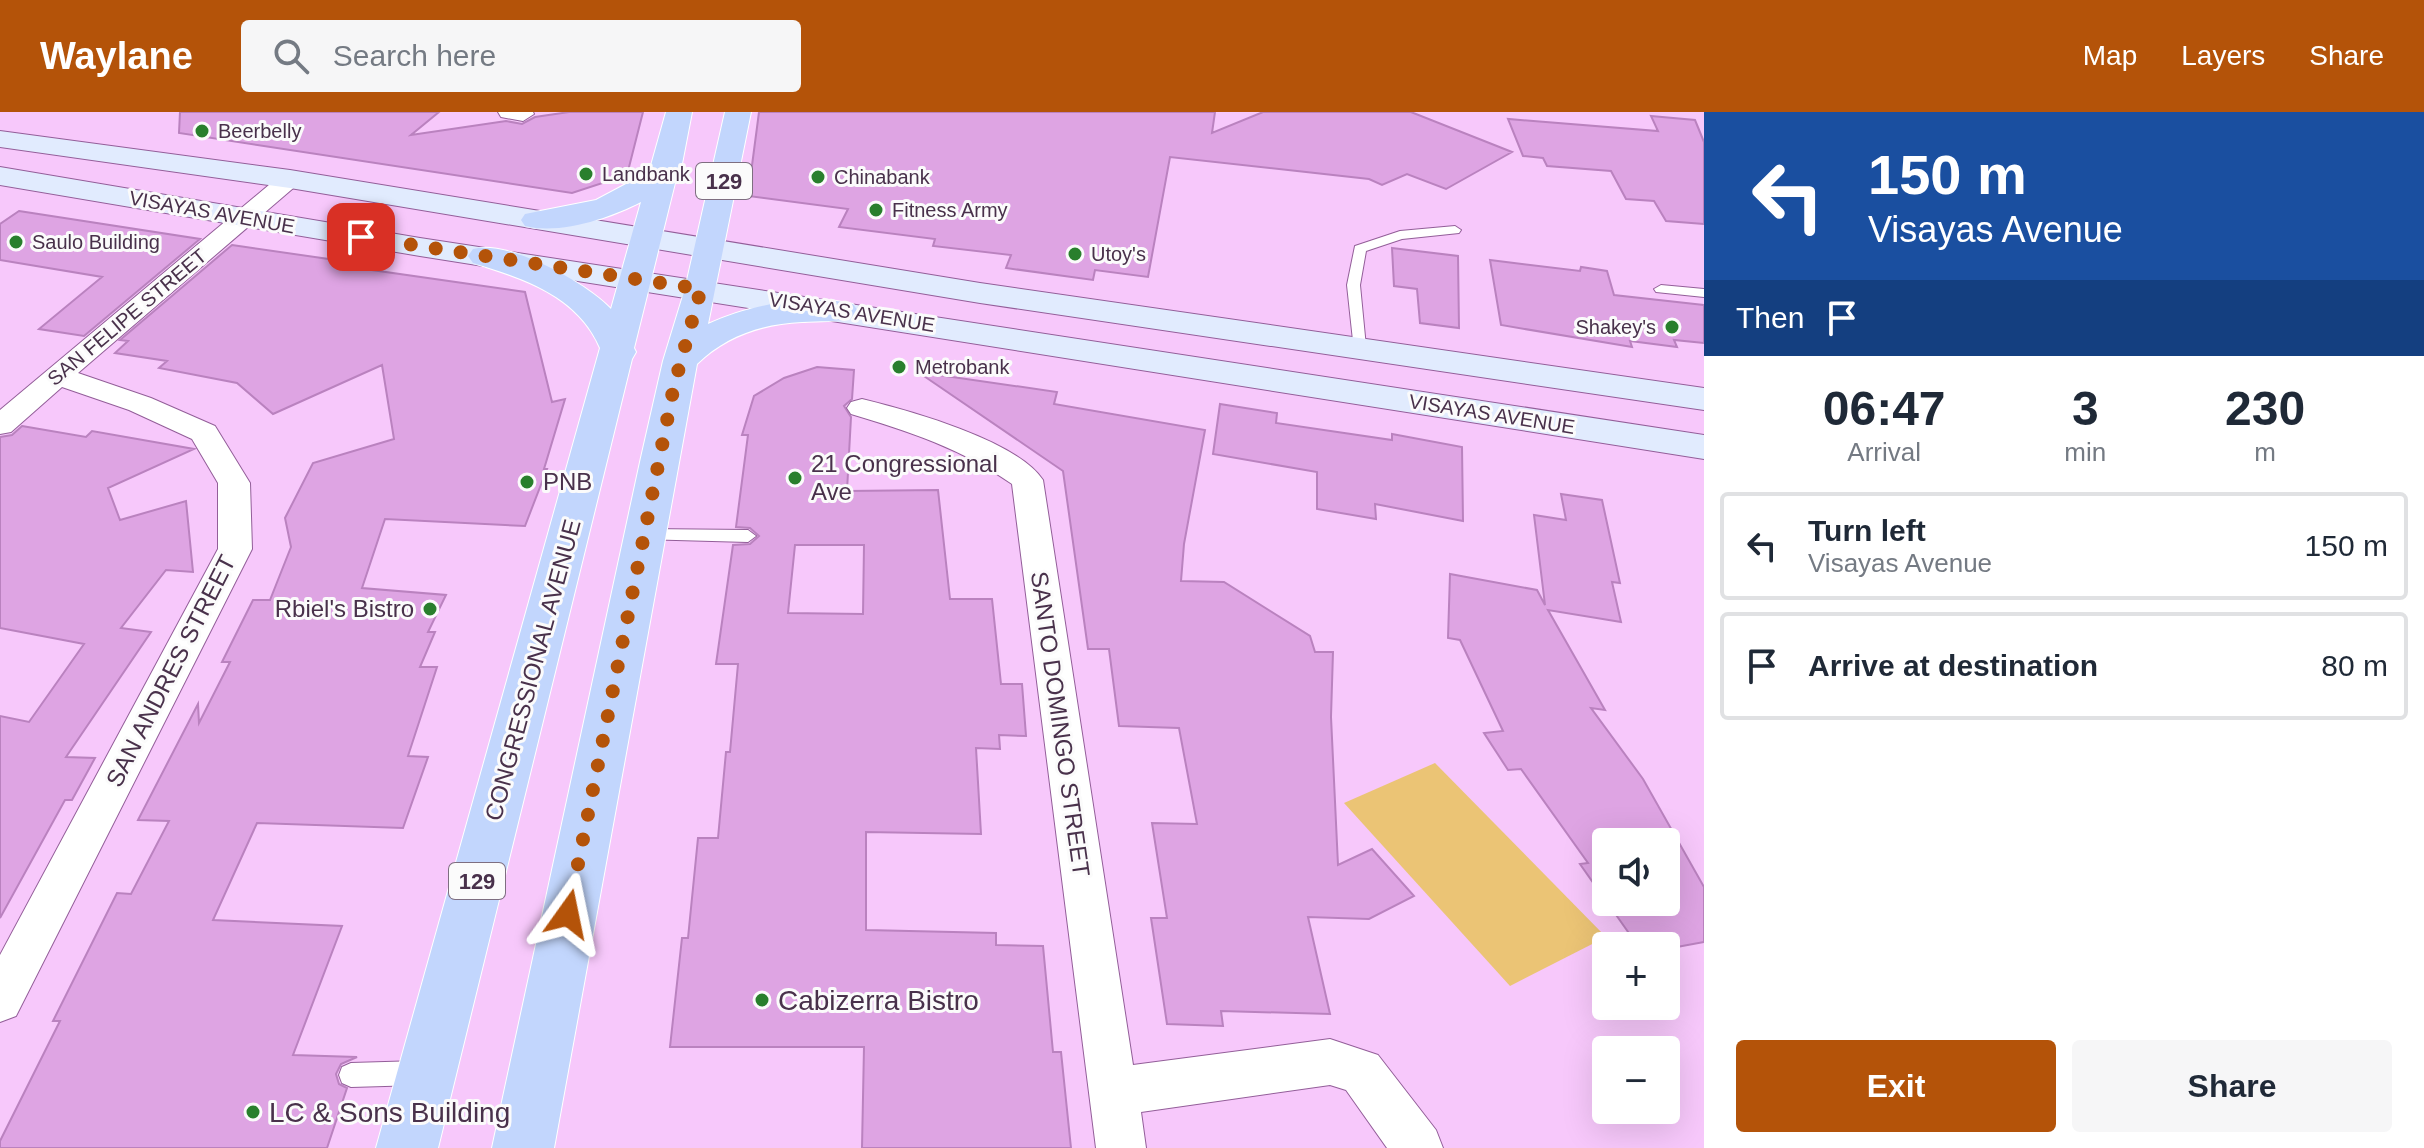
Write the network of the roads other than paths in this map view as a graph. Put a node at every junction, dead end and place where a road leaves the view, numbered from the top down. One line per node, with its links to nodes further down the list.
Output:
1 (679, 112): 4 (main road, 129)
2 (738, 112): 11 (main road, 129)
3 (0, 139): 6 (main road, VISAYAS AVENUE)
4 (667, 169): 8 (main road); 10 (main road, 129)
5 (0, 176): 7 (main road, VISAYAS AVENUE)
6 (290, 179): 7 (street, SAN FELIPE STREET); 8 (main road, VISAYAS AVENUE)
7 (244, 218): 12 (main road, VISAYAS AVENUE); 21 (street, SAN FELIPE STREET)
8 (536, 220): 10 (main road, VISAYAS AVENUE)
9 (1455, 230): 18 (lane)
10 (648, 239): 11 (main road, VISAYAS AVENUE); 13 (main road, CONGRESSIONAL AVENUE / 129)
11 (710, 249): 14 (main road, 129); 18 (main road, VISAYAS AVENUE)
12 (484, 256): 13 (main road, VISAYAS AVENUE); 19 (main road)
13 (637, 279): 14 (main road, VISAYAS AVENUE); 19 (main road, CONGRESSIONAL AVENUE / 129)
14 (701, 289): 17 (main road, VISAYAS AVENUE); 20 (main road, 129)
15 (1661, 289): 16 (lane)
16 (1704, 293)
17 (841, 311): 20 (main road); 25 (main road, VISAYAS AVENUE)
18 (1359, 347): 22 (main road, VISAYAS AVENUE)
19 (619, 352): 29 (main road, CONGRESSIONAL AVENUE / 129)
20 (680, 361): 26 (main road, 129)
21 (57, 376): 24 (street, SAN FELIPE STREET); 28 (street, SAN ANDRES STREET)
22 (1704, 399)
23 (862, 408): 31 (street, SANTO DOMINGO STREET)
24 (0, 425)
25 (1704, 447)
26 (646, 535): 27 (lane); 33 (main road, 129)
27 (748, 536)
28 (0, 1001)
29 (425, 1072): 30 (lane); 32 (main road, CONGRESSIONAL AVENUE / 129)
30 (351, 1075)
31 (1112, 1092): 34 (street, SANTO DOMINGO STREET); 35 (street)
32 (407, 1148)
33 (523, 1148)
34 (1121, 1148)
35 (1418, 1148)

